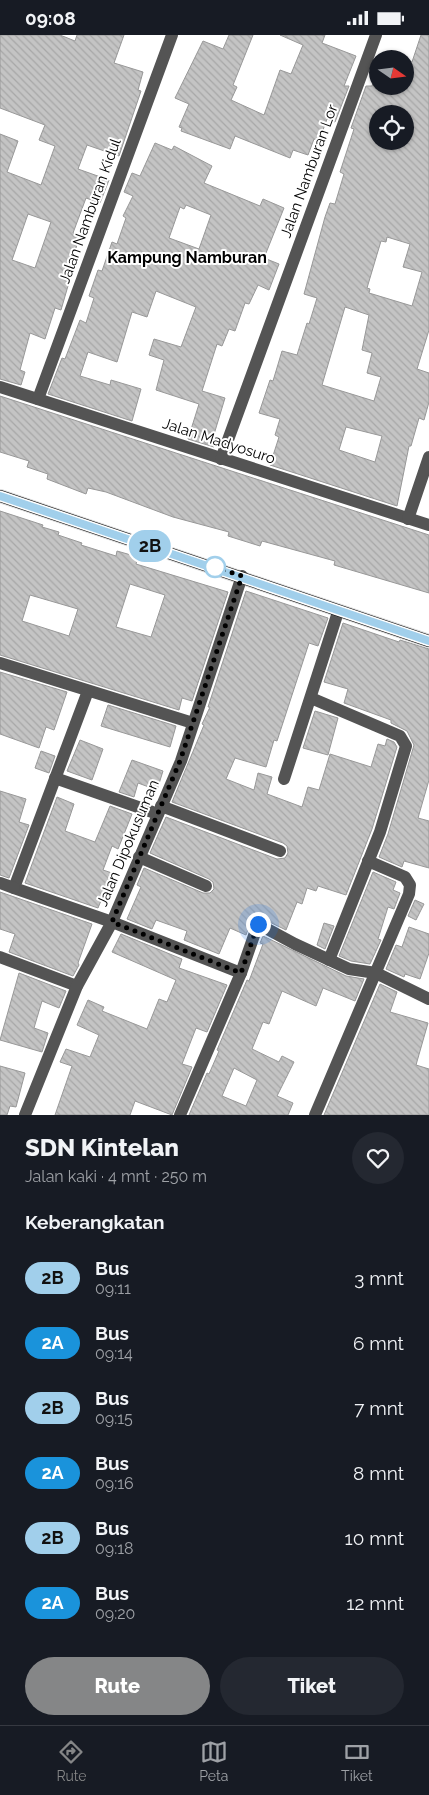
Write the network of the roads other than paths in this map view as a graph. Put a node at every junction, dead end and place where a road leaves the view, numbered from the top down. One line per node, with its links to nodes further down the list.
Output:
1 (172, 35): 4 (street, Jalan Namburan Kidul)
2 (376, 35): 6 (street, Jalan Namburan Lor)
3 (0, 387): 4 (street, Jalan Madyosuro)
4 (38, 399): 6 (street, Jalan Madyosuro)
5 (429, 457): 8 (street)
6 (221, 459): 8 (street, Jalan Madyosuro)
7 (0, 497): 10 (main road)
8 (408, 519): 9 (street, Jalan Madyosuro)
9 (429, 525)
10 (242, 576): 11 (main road); 16 (street, Jalan Dipokusuman)
11 (338, 612): 12 (main road); 15 (street)
12 (429, 641)
13 (0, 663): 14 (street)
14 (88, 691): 16 (street); 17 (street)
15 (311, 698): 18 (street); 22 (street)
16 (193, 723): 19 (street, Jalan Dipokusuman)
17 (55, 778): 19 (street); 25 (street)
18 (284, 779)
19 (160, 810): 20 (street); 21 (street, Jalan Dipokusuman)
20 (280, 851)
21 (139, 857): 24 (street); 26 (street, Jalan Dipokusuman)
22 (368, 861): 28 (street); 30 (street)
23 (0, 883): 25 (street)
24 (206, 886)
25 (14, 887): 26 (street)
26 (112, 922): 29 (street); 31 (street, Jalan Dipokusuman)
27 (0, 957): 31 (street)
28 (329, 960): 29 (street); 30 (street)
29 (241, 973): 34 (street)
30 (376, 973): 32 (street); 35 (street)
31 (77, 986): 33 (street, Jalan Dipokusuman)
32 (429, 999)
33 (24, 1115)
34 (180, 1115)
35 (315, 1115)

